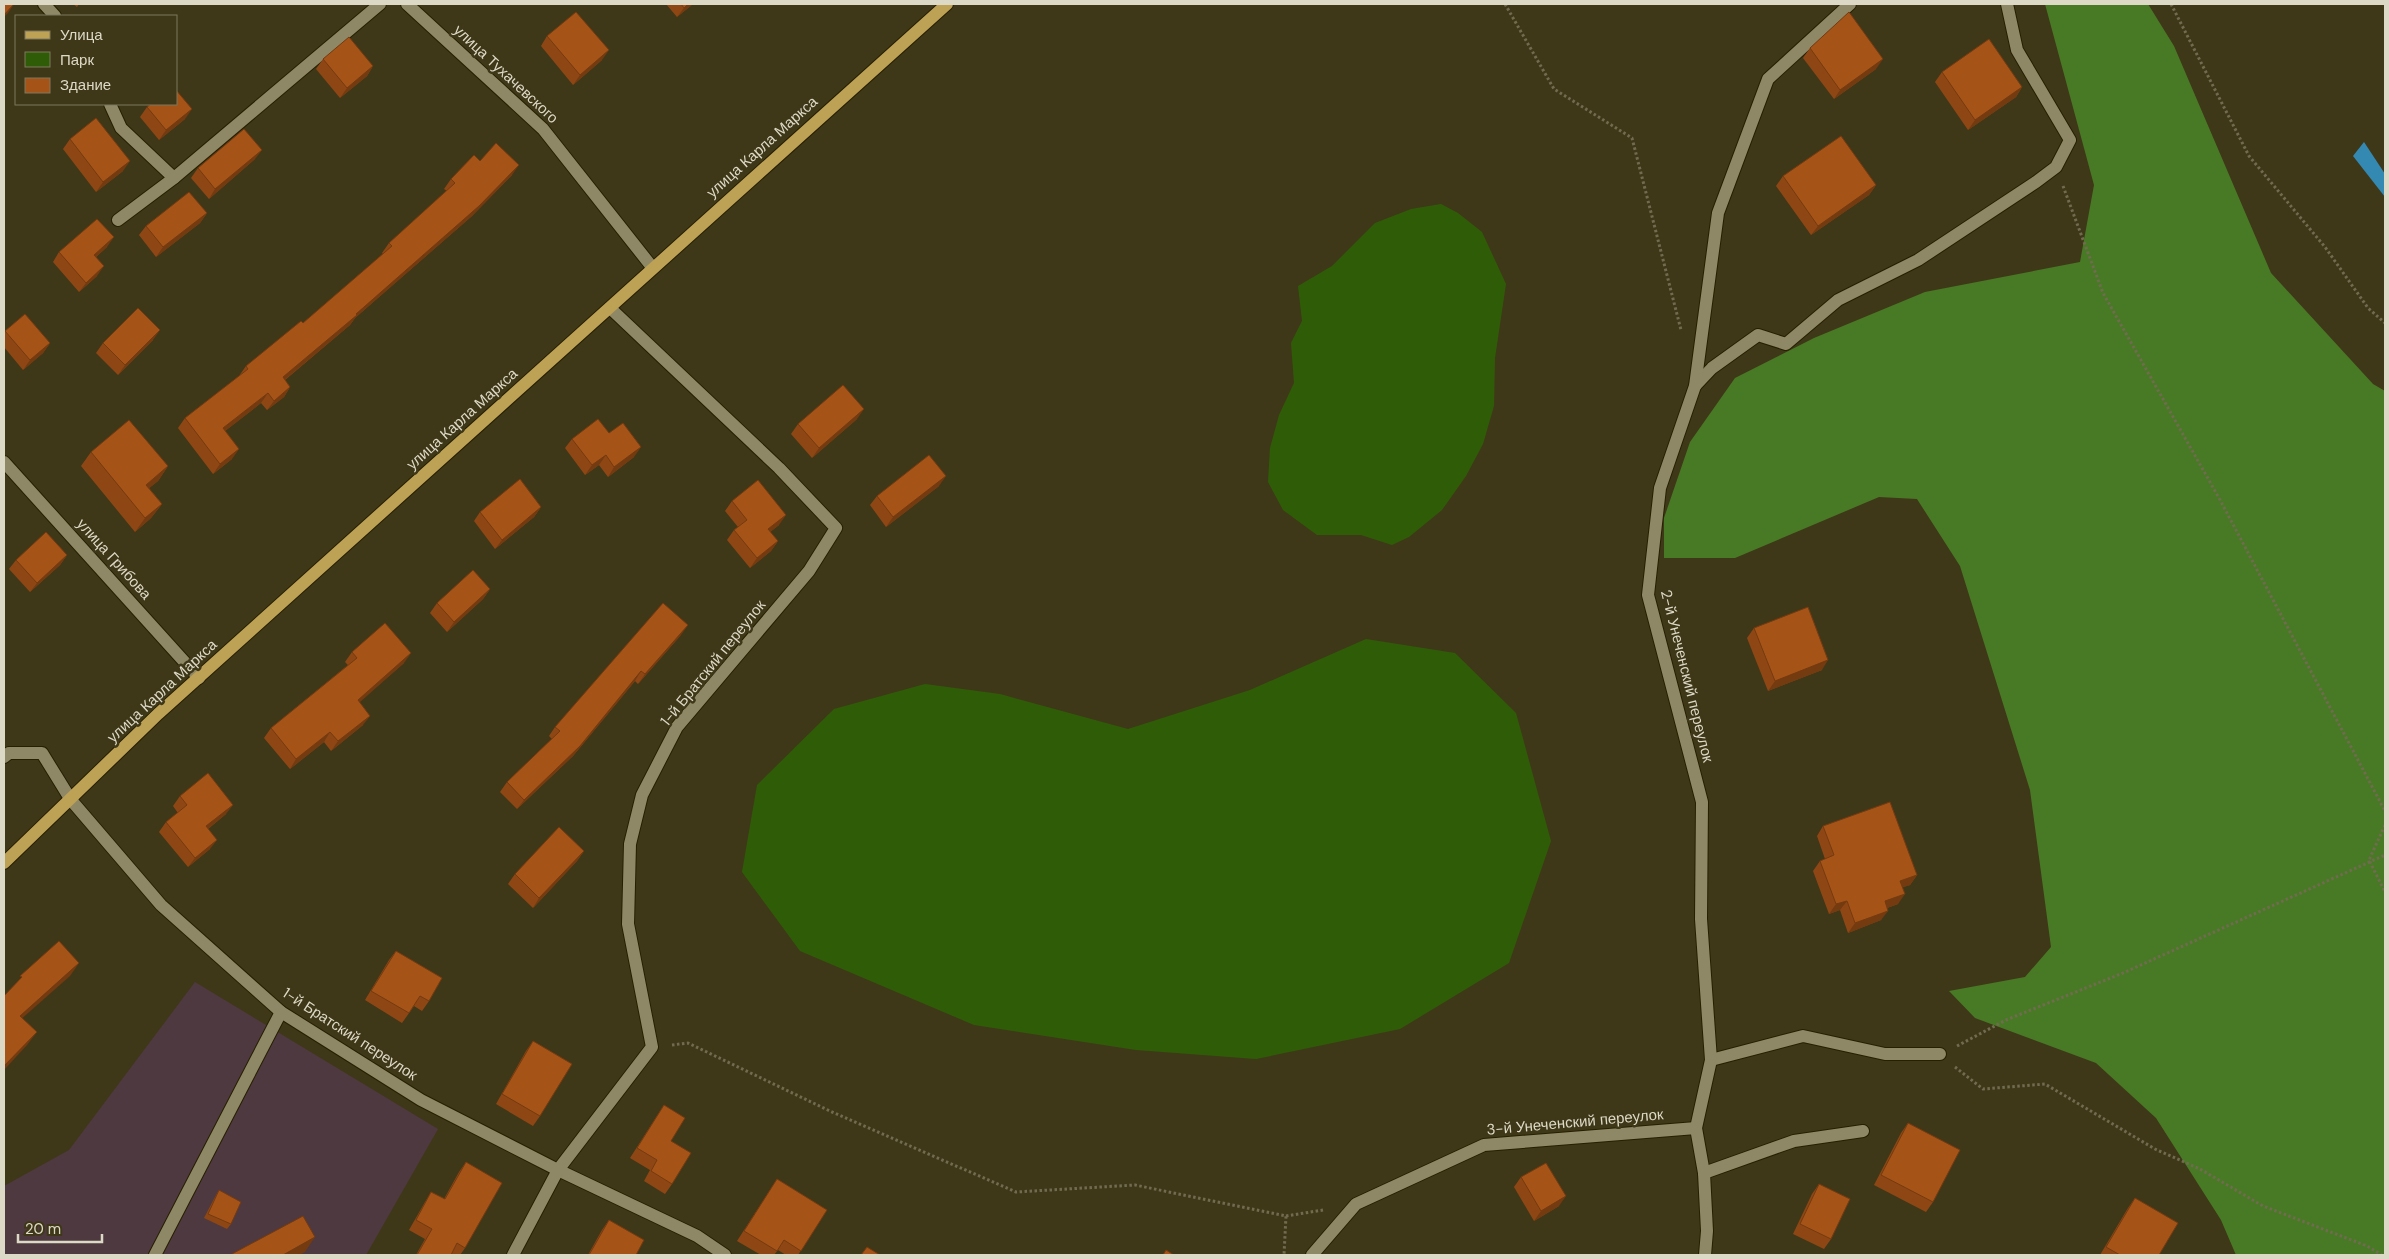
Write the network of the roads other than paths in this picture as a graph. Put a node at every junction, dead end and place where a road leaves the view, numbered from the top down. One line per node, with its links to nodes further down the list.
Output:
1 (44, 4): 7 (street)
2 (380, 4): 9 (street)
3 (407, 4): 11 (street, улица Тухачевского)
4 (946, 4): 11 (main road, улица Карла Маркса)
5 (1850, 4): 13 (street, 2-й Унеченский переулок)
6 (2008, 4): 13 (street)
7 (54, 15)
8 (110, 105): 9 (street)
9 (174, 178): 10 (street)
10 (118, 220)
11 (652, 267): 12 (main road, улица Карла Маркса)
12 (610, 308): 15 (main road, улица Карла Маркса); 24 (street, 1-й Братский переулок)
13 (1695, 386): 21 (street, 2-й Унеченский переулок)
14 (4, 462): 15 (street, улица Грибова)
15 (199, 678): 17 (main road, улица Карла Маркса)
16 (4, 757): 17 (street, 1-й Братский переулок)
17 (71, 800): 18 (main road, улица Карла Маркса); 19 (street, 1-й Братский переулок)
18 (4, 863)
19 (281, 1012): 24 (street, 1-й Братский переулок); 26 (street)
20 (1940, 1054): 21 (street)
21 (1711, 1060): 22 (street, 2-й Унеченский переулок)
22 (1696, 1128): 25 (street, 2-й Унеченский переулок); 29 (street, 3-й Унеченский переулок)
23 (1863, 1131): 25 (street)
24 (558, 1170): 27 (street); 28 (street, 1-й Братский переулок)
25 (1704, 1173): 30 (street, 2-й Унеченский переулок)
26 (155, 1255)
27 (513, 1255)
28 (726, 1255)
29 (1312, 1255)
30 (1705, 1255)

